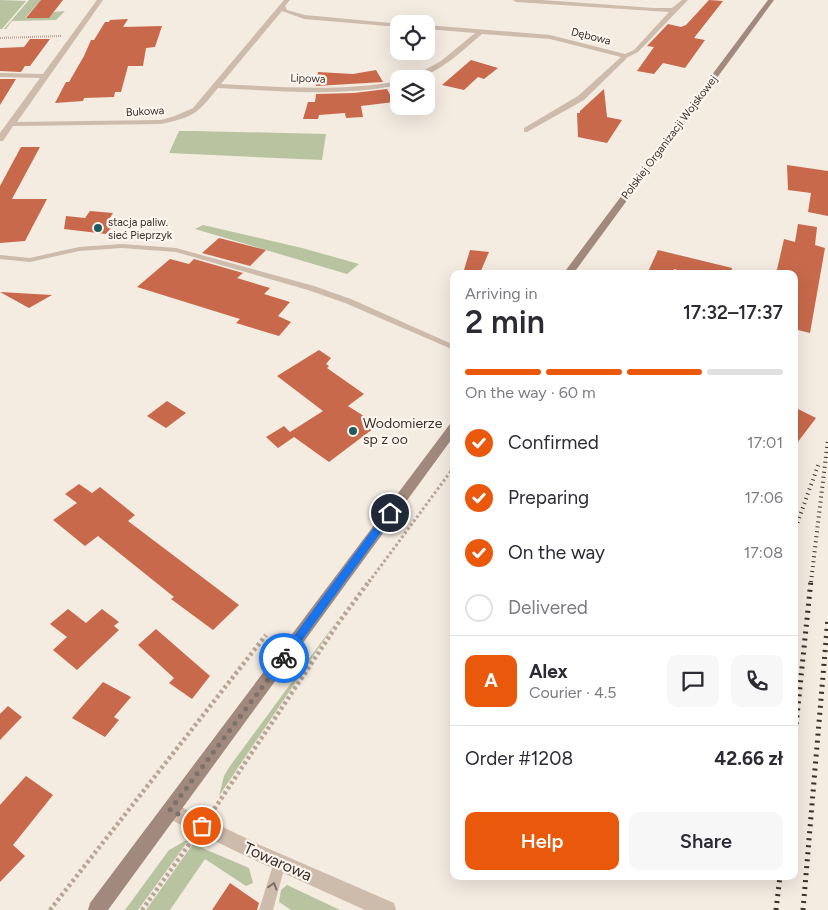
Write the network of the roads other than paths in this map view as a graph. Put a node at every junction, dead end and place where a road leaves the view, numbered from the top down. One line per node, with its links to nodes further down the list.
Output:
1 (100, 0): 13 (street)
2 (516, 0): 6 (street)
3 (686, 0): 6 (street)
4 (771, 0): 20 (main road, Polskiej Organizacji Wojskowej)
5 (284, 3): 7 (street); 15 (street, Bukowa)
6 (673, 10): 10 (street)
7 (390, 24)
8 (435, 28): 9 (street, Dębowa)
9 (480, 32): 10 (street, Dębowa); 11 (street)
10 (626, 56): 17 (street, Dębowa)
11 (428, 70)
12 (0, 75): 13 (street)
13 (45, 76): 16 (street)
14 (390, 85): 15 (street, Lipowa)
15 (216, 86): 16 (street, Bukowa)
16 (10, 124): 18 (street)
17 (527, 130)
18 (0, 138)
19 (0, 257): 21 (lane)
20 (571, 270)
21 (450, 346)
22 (450, 432): 23 (main road)
23 (170, 810): 24 (street, Towarowa); 25 (main road)
24 (280, 862): 26 (lane, one-way to 24); 27 (street, Towarowa)
25 (97, 910)
26 (266, 910)
27 (387, 910)

